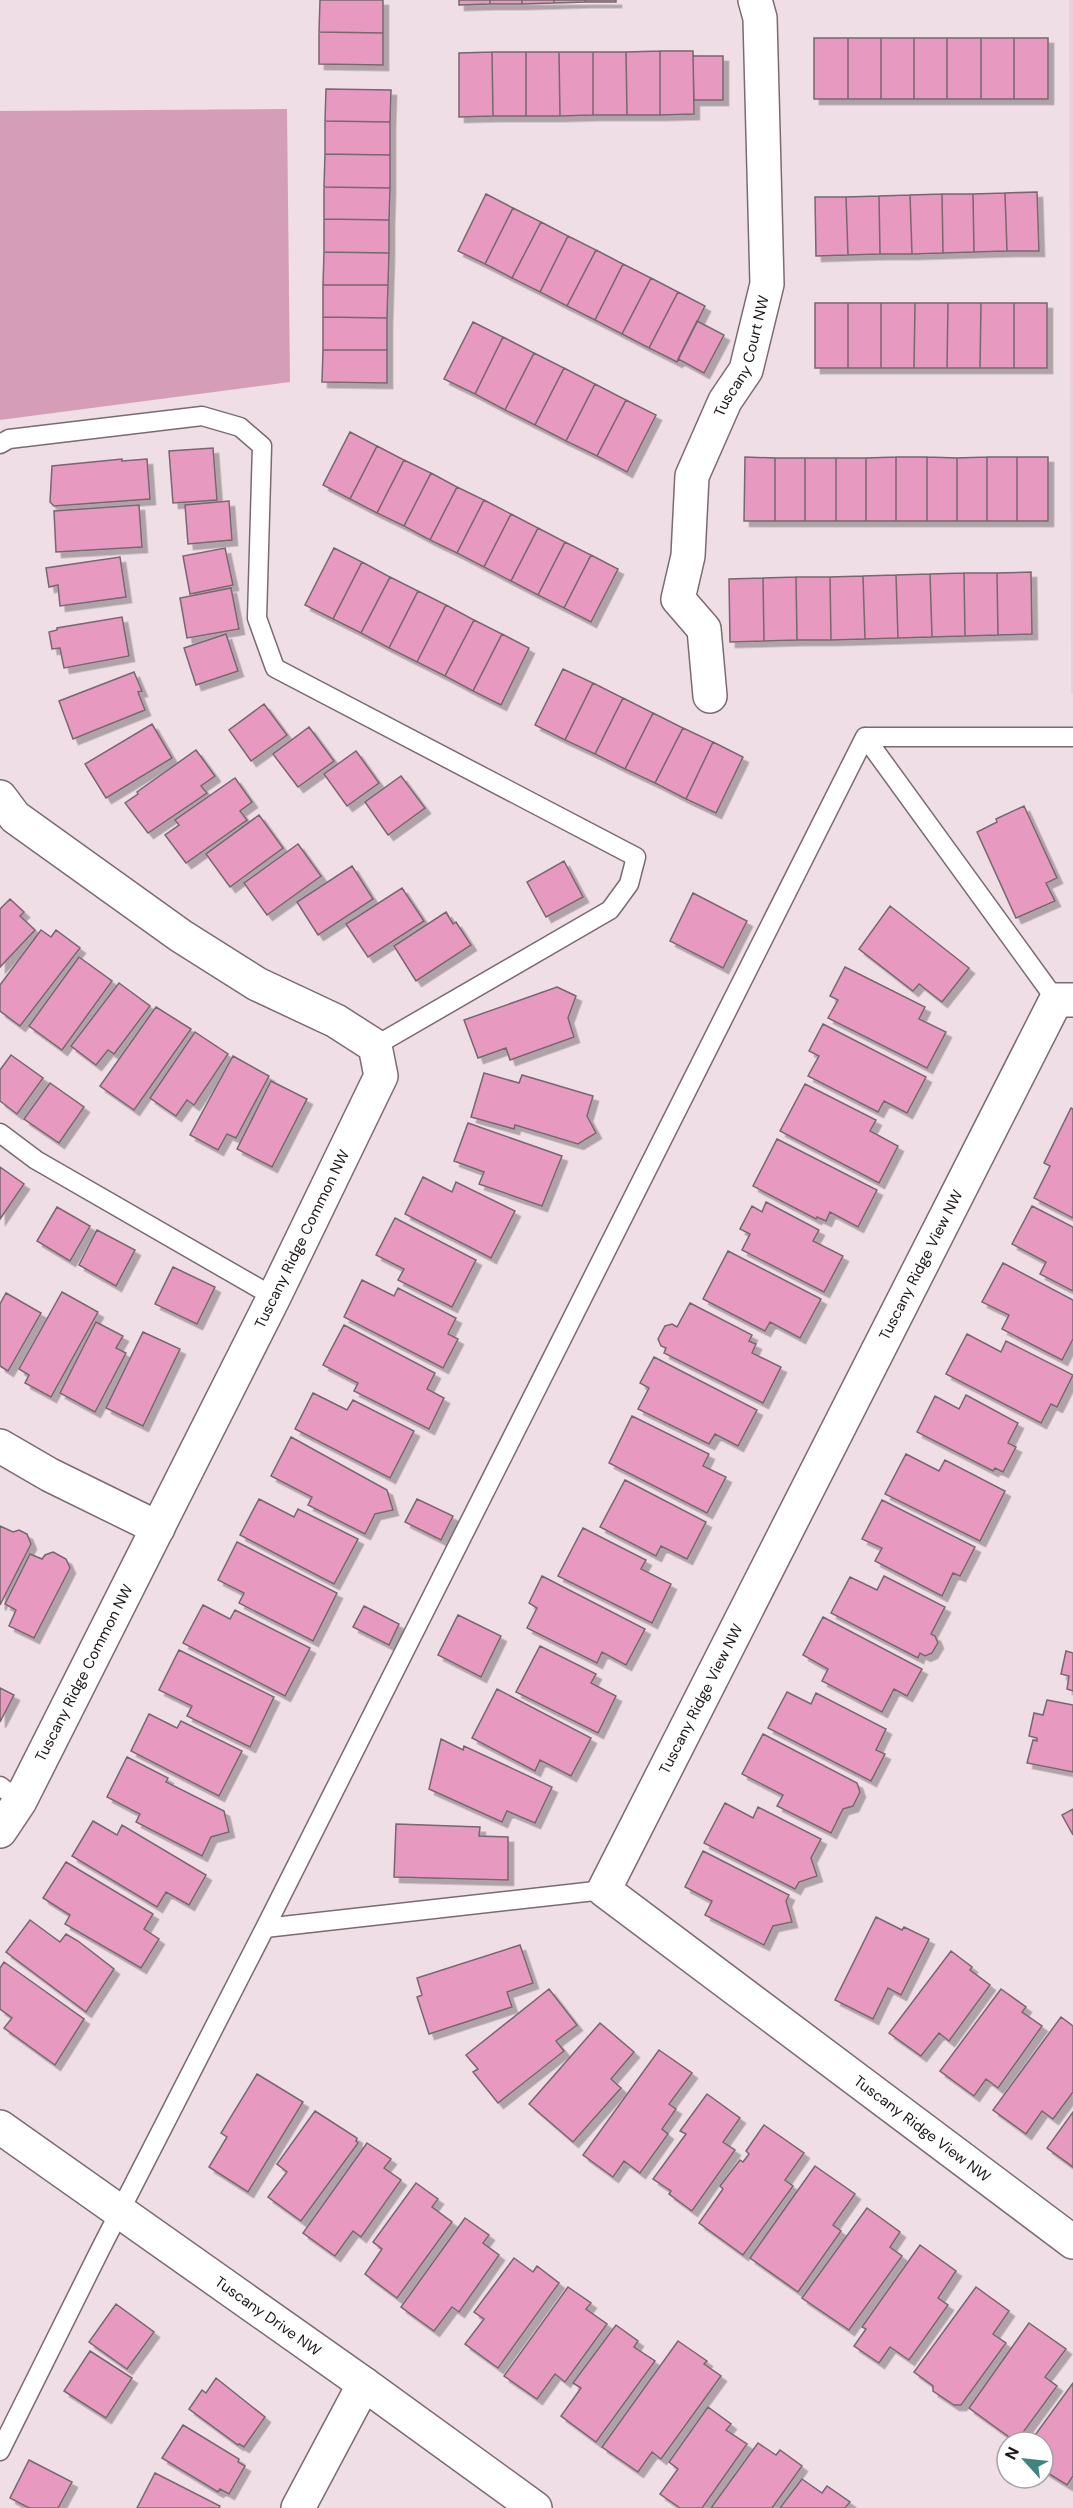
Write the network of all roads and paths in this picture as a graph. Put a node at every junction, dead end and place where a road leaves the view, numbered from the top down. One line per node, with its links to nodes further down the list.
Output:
1 (755, 0): 3 (street, Tuscany Court NW)
2 (0, 444): 8 (lane)
3 (710, 696)
4 (865, 737): 5 (lane); 7 (lane); 16 (lane)
5 (1073, 737)
6 (0, 796): 8 (street)
7 (1064, 1000): 15 (street, Tuscany Ridge View NW)
8 (375, 1046): 10 (street, Tuscany Ridge Common NW)
9 (0, 1133): 10 (lane)
10 (273, 1297): 12 (street, Tuscany Ridge Common NW)
11 (0, 1446): 12 (street)
12 (158, 1528): 13 (street, Tuscany Ridge Common NW)
13 (10, 1793): 14 (street, Tuscany Ridge Common NW)
14 (0, 1831)
15 (604, 1890): 16 (lane); 19 (street, Tuscany Ridge View NW)
16 (265, 1928): 18 (lane)
17 (0, 2127): 18 (street, Tuscany Drive NW)
18 (118, 2213): 20 (street, Tuscany Drive NW); 21 (lane)
19 (1073, 2242)
20 (364, 2384): 22 (street); 23 (street, Tuscany Drive NW)
21 (0, 2451)
22 (298, 2508)
23 (535, 2508)

